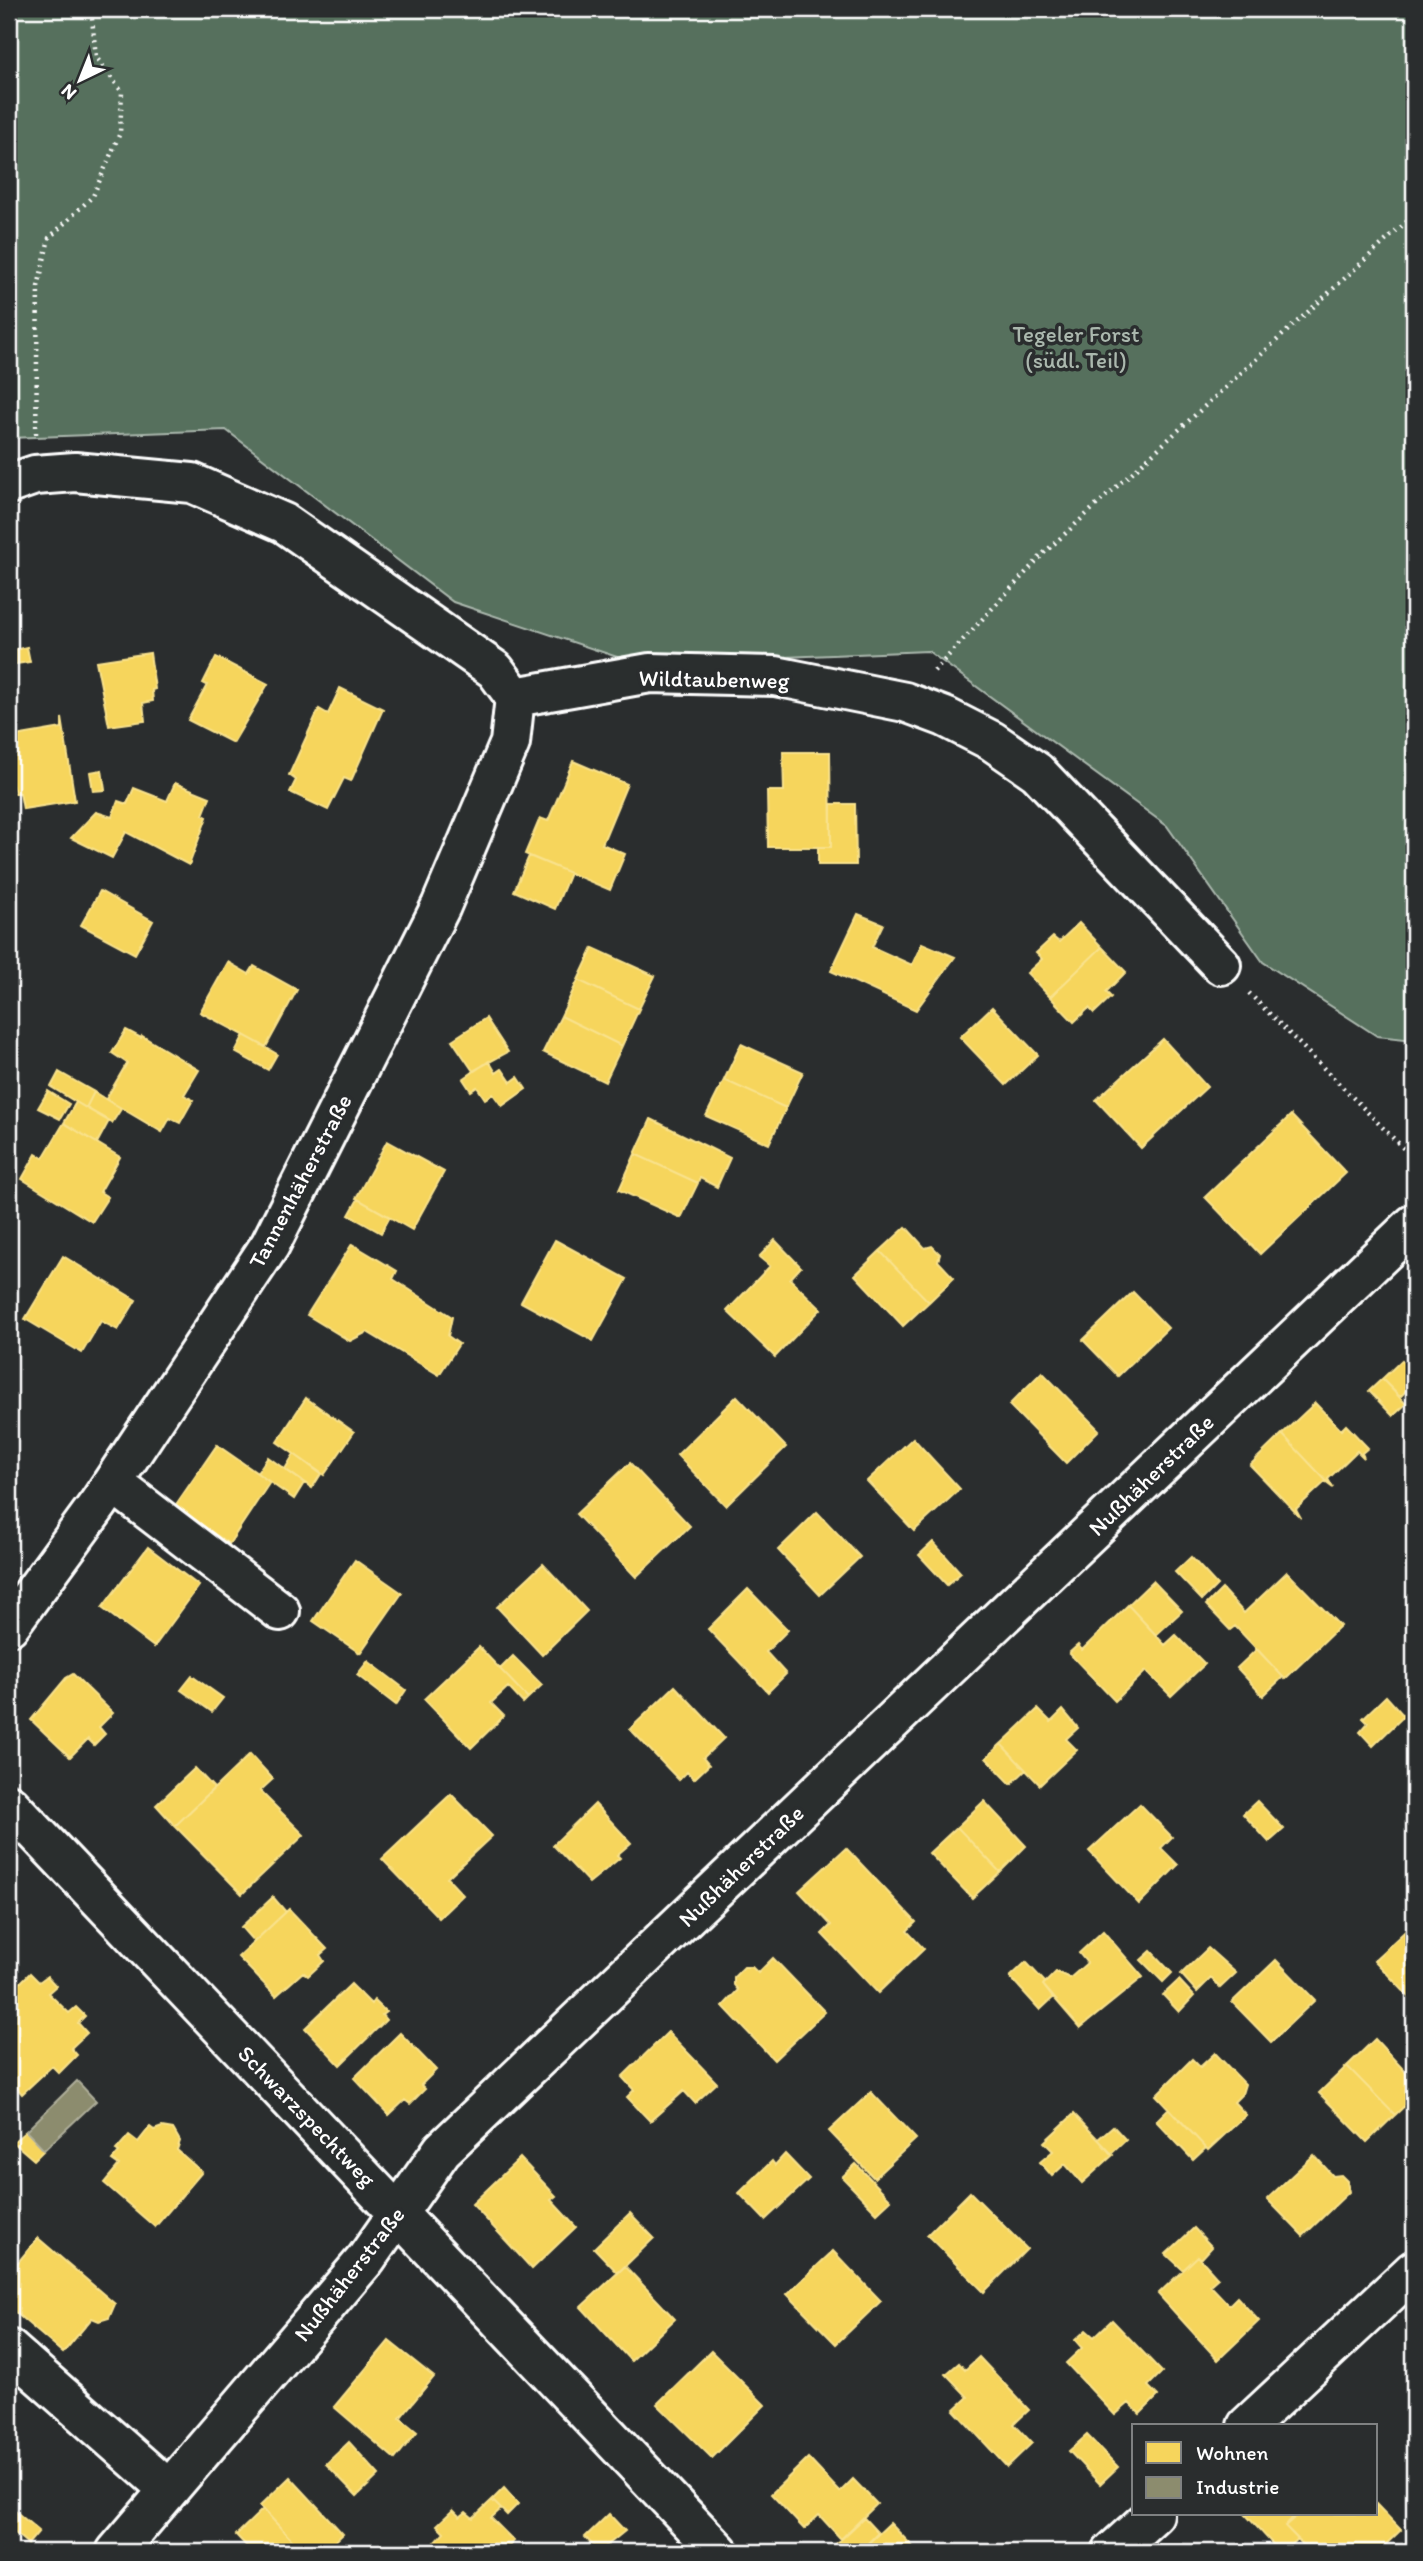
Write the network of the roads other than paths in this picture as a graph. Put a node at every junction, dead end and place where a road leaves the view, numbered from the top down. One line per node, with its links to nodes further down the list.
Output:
1 (22, 480): 2 (street)
2 (515, 697): 3 (street, Wildtaubenweg); 5 (street, Tannenhäherstraße)
3 (1221, 965)
4 (1414, 1224): 9 (street, Nußhäherstraße)
5 (113, 1483): 6 (street); 7 (street, Tannenhäherstraße)
6 (280, 1611)
7 (9, 1626)
8 (9, 1804): 9 (street, Schwarzspechtweg)
9 (399, 2212): 13 (street, Nußhäherstraße); 16 (street, Schwarzspechtweg)
10 (1414, 2270): 12 (street)
11 (9, 2349): 13 (street)
12 (1249, 2424)
13 (168, 2489): 15 (street, Nußhäherstraße)
14 (1152, 2516): 17 (street)
15 (116, 2552)
16 (719, 2552)
17 (1112, 2552)

